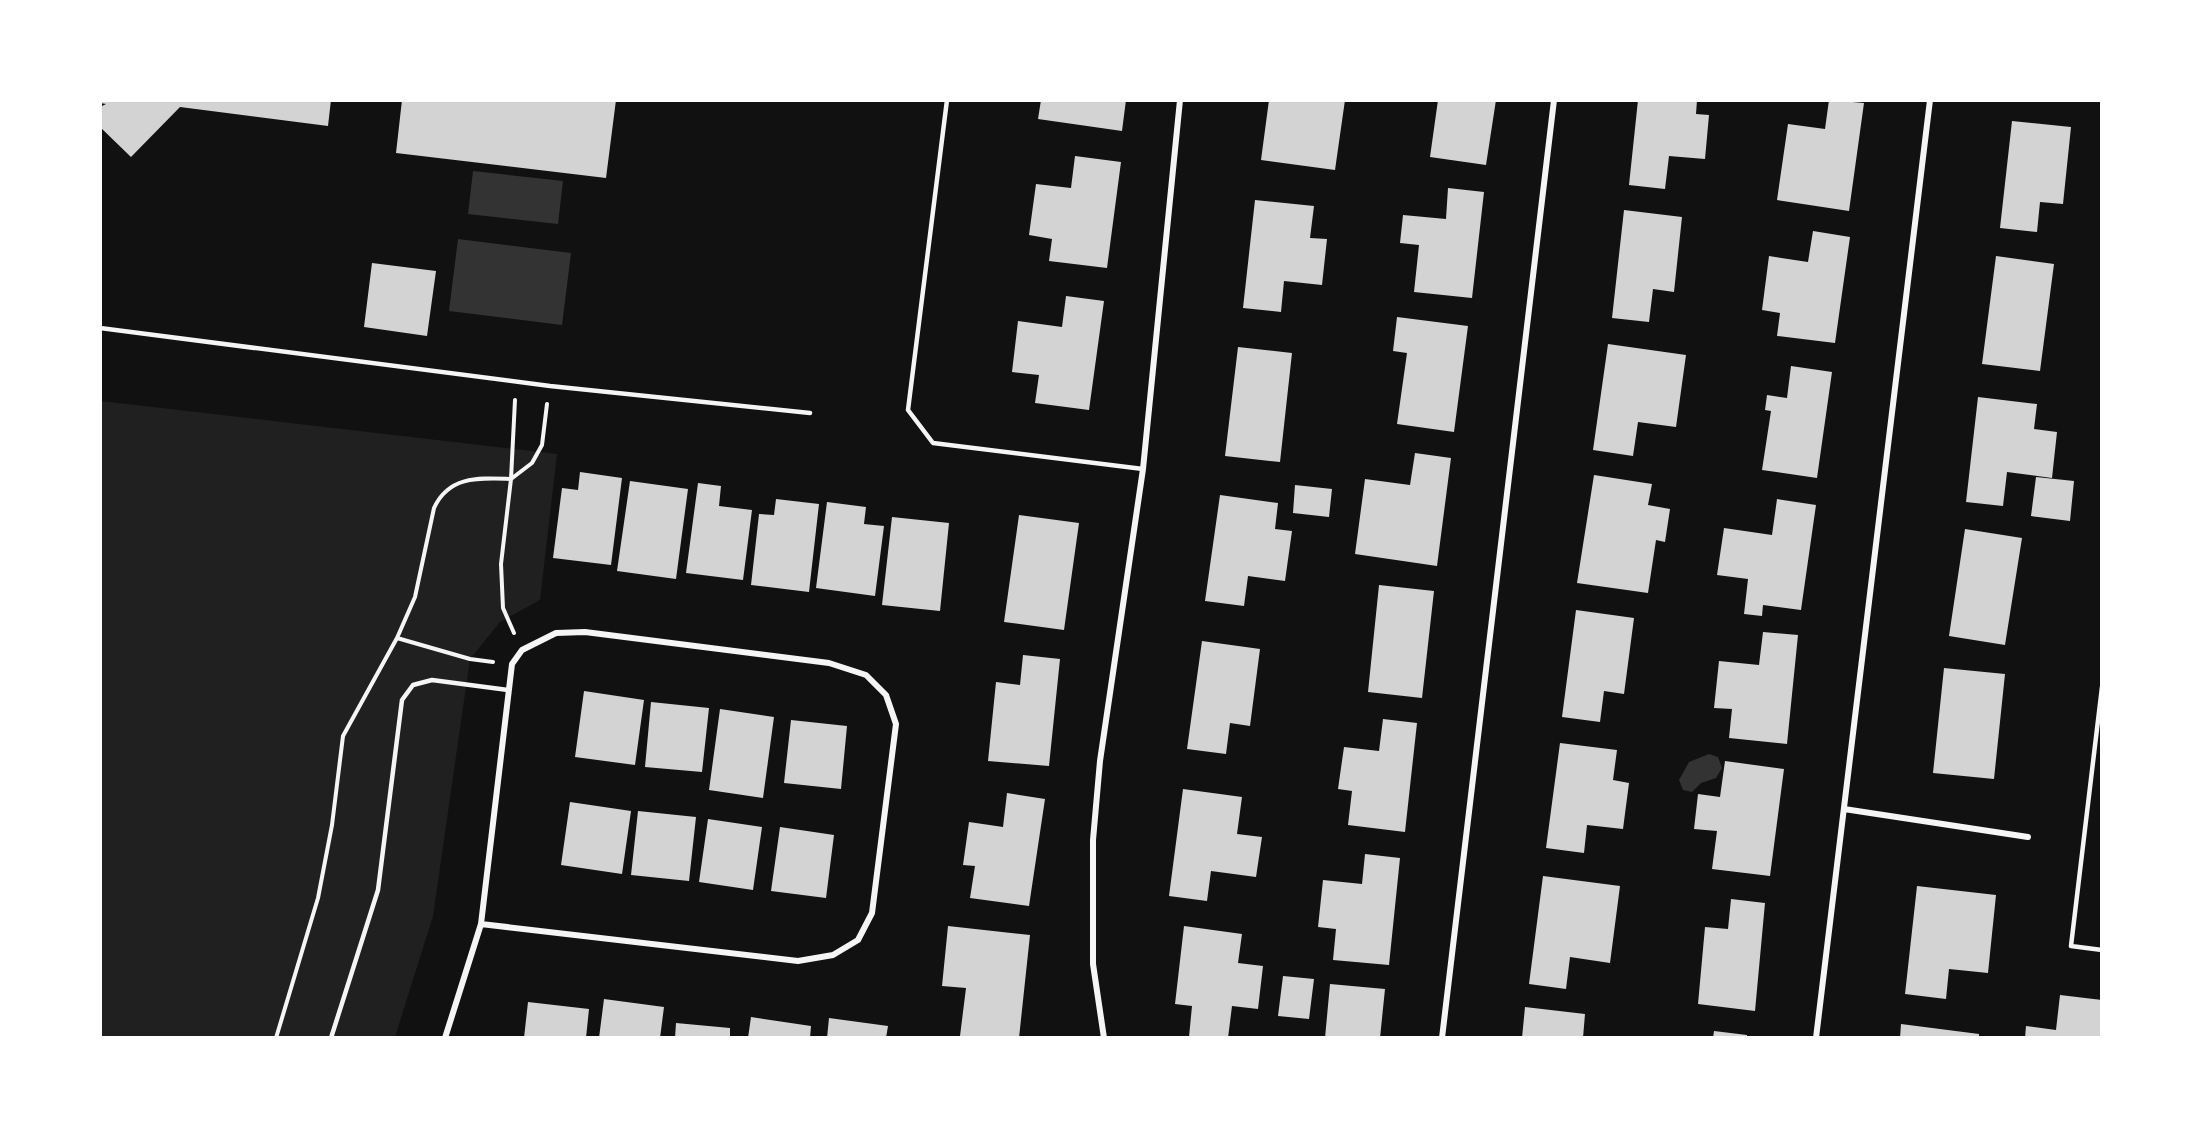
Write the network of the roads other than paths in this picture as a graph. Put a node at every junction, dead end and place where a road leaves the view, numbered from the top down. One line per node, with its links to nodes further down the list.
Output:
1 (946, 100): 7 (lane)
2 (1180, 100): 7 (street)
3 (1554, 100): 17 (street)
4 (1930, 100): 10 (street)
5 (100, 328): 6 (lane)
6 (810, 413)
7 (1143, 469): 16 (street)
8 (2102, 687): 13 (lane)
9 (508, 690): 12 (street); 12 (street); 14 (lane)
10 (1844, 809): 11 (street); 18 (street)
11 (2028, 837)
12 (481, 924): 15 (street)
13 (2102, 950)
14 (331, 1038)
15 (446, 1038)
16 (1104, 1038)
17 (1442, 1038)
18 (1816, 1038)

